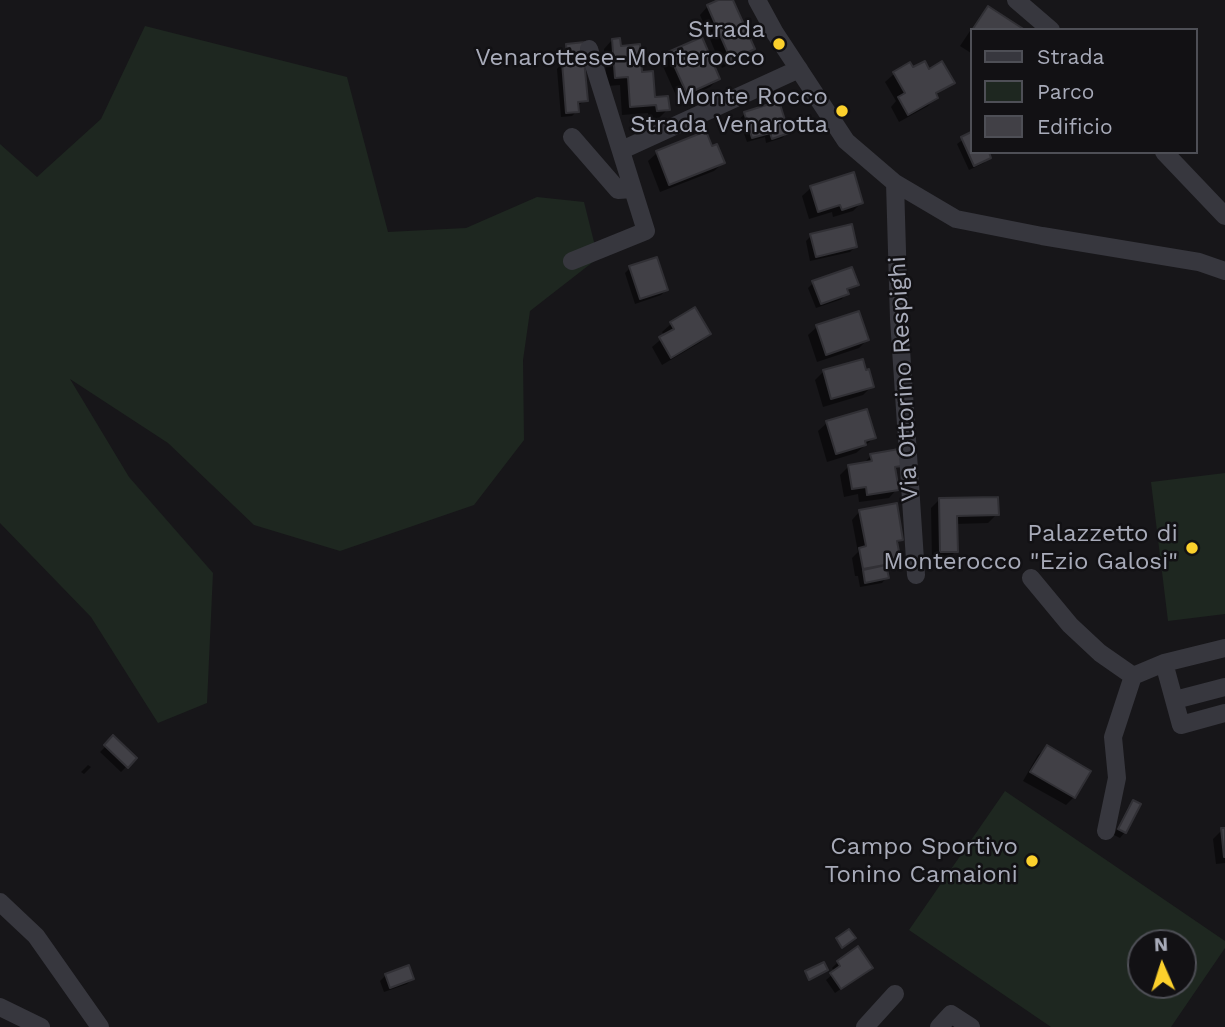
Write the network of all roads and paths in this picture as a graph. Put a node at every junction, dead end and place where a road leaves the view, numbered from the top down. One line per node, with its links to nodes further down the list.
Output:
1 (757, 0): 5 (street)
2 (1016, 0): 3 (street)
3 (1049, 28)
4 (589, 49): 7 (street)
5 (799, 69): 7 (street); 9 (street)
6 (572, 137): 10 (street)
7 (622, 150): 10 (street)
8 (1166, 154): 11 (street)
9 (895, 183): 13 (street); 14 (street, Via Ottorino Respighi)
10 (633, 189): 12 (street)
11 (1225, 216)
12 (572, 261)
13 (1225, 271)
14 (916, 575)
15 (1031, 578): 18 (street)
16 (1225, 648): 17 (street)
17 (1164, 663): 18 (street); 20 (street)
18 (1133, 676): 22 (street)
19 (1225, 687): 20 (street)
20 (1175, 700): 21 (street)
21 (1225, 713)
22 (1106, 831)
23 (0, 902): 28 (street)
24 (895, 994): 29 (street)
25 (0, 1007): 27 (street)
26 (945, 1021): 30 (street)
27 (41, 1027)
28 (100, 1027)
29 (865, 1027)
30 (971, 1027)

